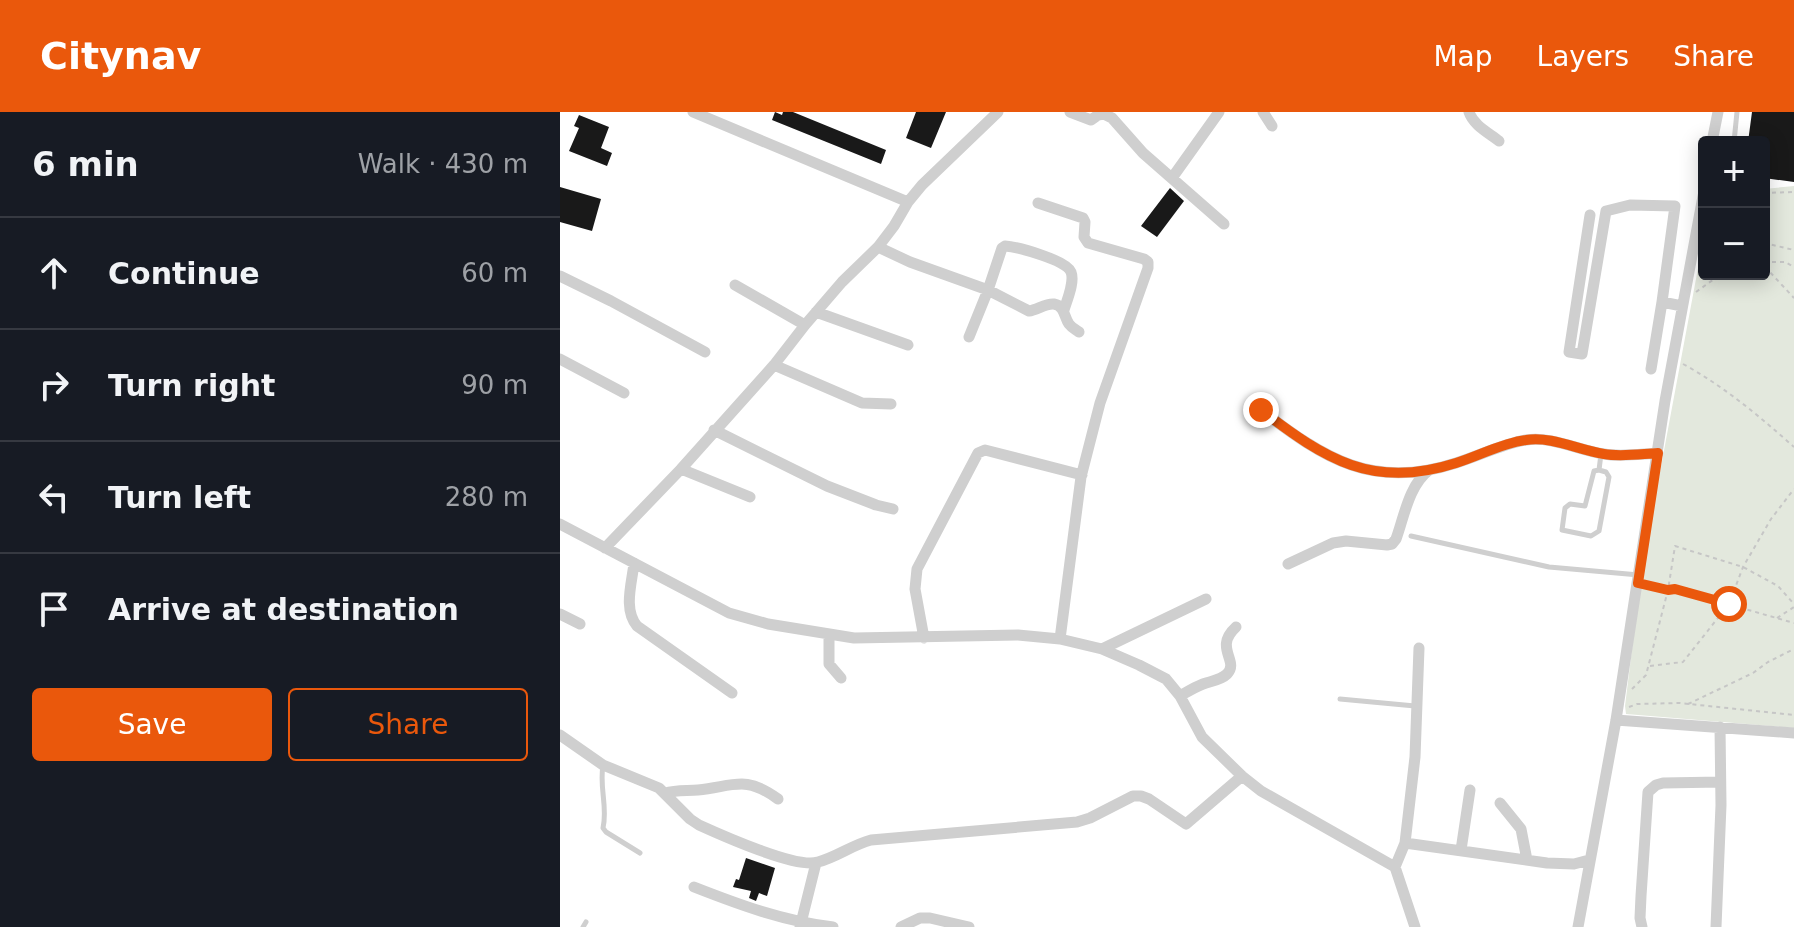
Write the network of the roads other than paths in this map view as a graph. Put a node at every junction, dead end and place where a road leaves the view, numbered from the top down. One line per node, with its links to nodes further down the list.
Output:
1 (693, 112): 14 (street)
2 (998, 112): 14 (street)
3 (1070, 112): 13 (street)
4 (1219, 112): 13 (street)
5 (1263, 112): 9 (street)
6 (1469, 112): 12 (street)
7 (1718, 112): 10 (street)
8 (1737, 112): 11 (lane)
9 (1272, 126)
10 (1713, 136)
11 (1735, 136)
12 (1499, 141)
13 (1172, 178): 18 (street)
14 (908, 202): 19 (street)
15 (1038, 203): 44 (street)
16 (1701, 208): 24 (street)
17 (1590, 215): 23 (street)
18 (1224, 224)
19 (878, 247): 22 (street); 26 (street)
20 (560, 276): 31 (street)
21 (735, 285): 27 (street)
22 (988, 290): 25 (street); 25 (street); 29 (street)
23 (1662, 302): 24 (street); 34 (street)
24 (1682, 304): 39 (street)
25 (1064, 310): 28 (street)
26 (816, 312): 27 (street); 30 (street)
27 (805, 325): 33 (street)
28 (1079, 332)
29 (969, 337)
30 (908, 345)
31 (705, 352)
32 (560, 359): 35 (street)
33 (774, 365): 36 (street); 38 (street)
34 (1651, 369)
35 (624, 393)
36 (891, 404)
37 (1261, 410): 42 (street)
38 (714, 430): 41 (street); 46 (street)
39 (1658, 453): 40 (street); 52 (street)
40 (1601, 454): 42 (street); 43 (lane)
41 (681, 469): 45 (street); 49 (street)
42 (1429, 470): 51 (street)
43 (1599, 470): 43 (lane)
44 (1082, 475): 58 (street); 59 (street)
45 (750, 497)
46 (893, 509)
47 (560, 524): 49 (street)
48 (1411, 536): 52 (lane)
49 (605, 548): 50 (street)
50 (634, 563): 57 (street); 63 (street)
51 (1288, 564)
52 (1639, 579): 67 (street)
53 (1206, 599): 61 (street)
54 (560, 614): 55 (street)
55 (580, 624)
56 (1236, 627): 64 (street)
57 (829, 635): 58 (street); 62 (street)
58 (924, 638): 59 (street)
59 (1060, 639): 61 (street)
60 (1419, 648): 66 (street)
61 (1102, 649): 64 (street)
62 (841, 678)
63 (732, 693)
64 (1180, 696): 72 (street)
65 (1340, 699): 66 (lane)
66 (1416, 706): 78 (street)
67 (1617, 712): 68 (street); 82 (street)
68 (1720, 727): 69 (street); 73 (street)
69 (1794, 733)
70 (560, 735): 71 (street)
71 (603, 765): 75 (street); 80 (lane)
72 (1242, 776): 83 (street); 84 (street)
73 (1720, 782): 92 (street); 93 (street)
74 (1470, 790): 79 (street)
75 (665, 793): 76 (street); 83 (street)
76 (778, 799)
77 (1500, 803): 81 (street)
78 (1405, 843): 79 (street); 84 (street)
79 (1461, 850): 81 (street)
80 (640, 853)
81 (1527, 860): 82 (street)
82 (1589, 860): 91 (street)
83 (816, 863): 86 (street)
84 (1395, 867): 90 (street)
85 (694, 887): 86 (street)
86 (800, 925): 87 (street)
87 (833, 927)
88 (901, 927): 89 (street)
89 (969, 927)
90 (1415, 927)
91 (1578, 927)
92 (1642, 927)
93 (1716, 927)

